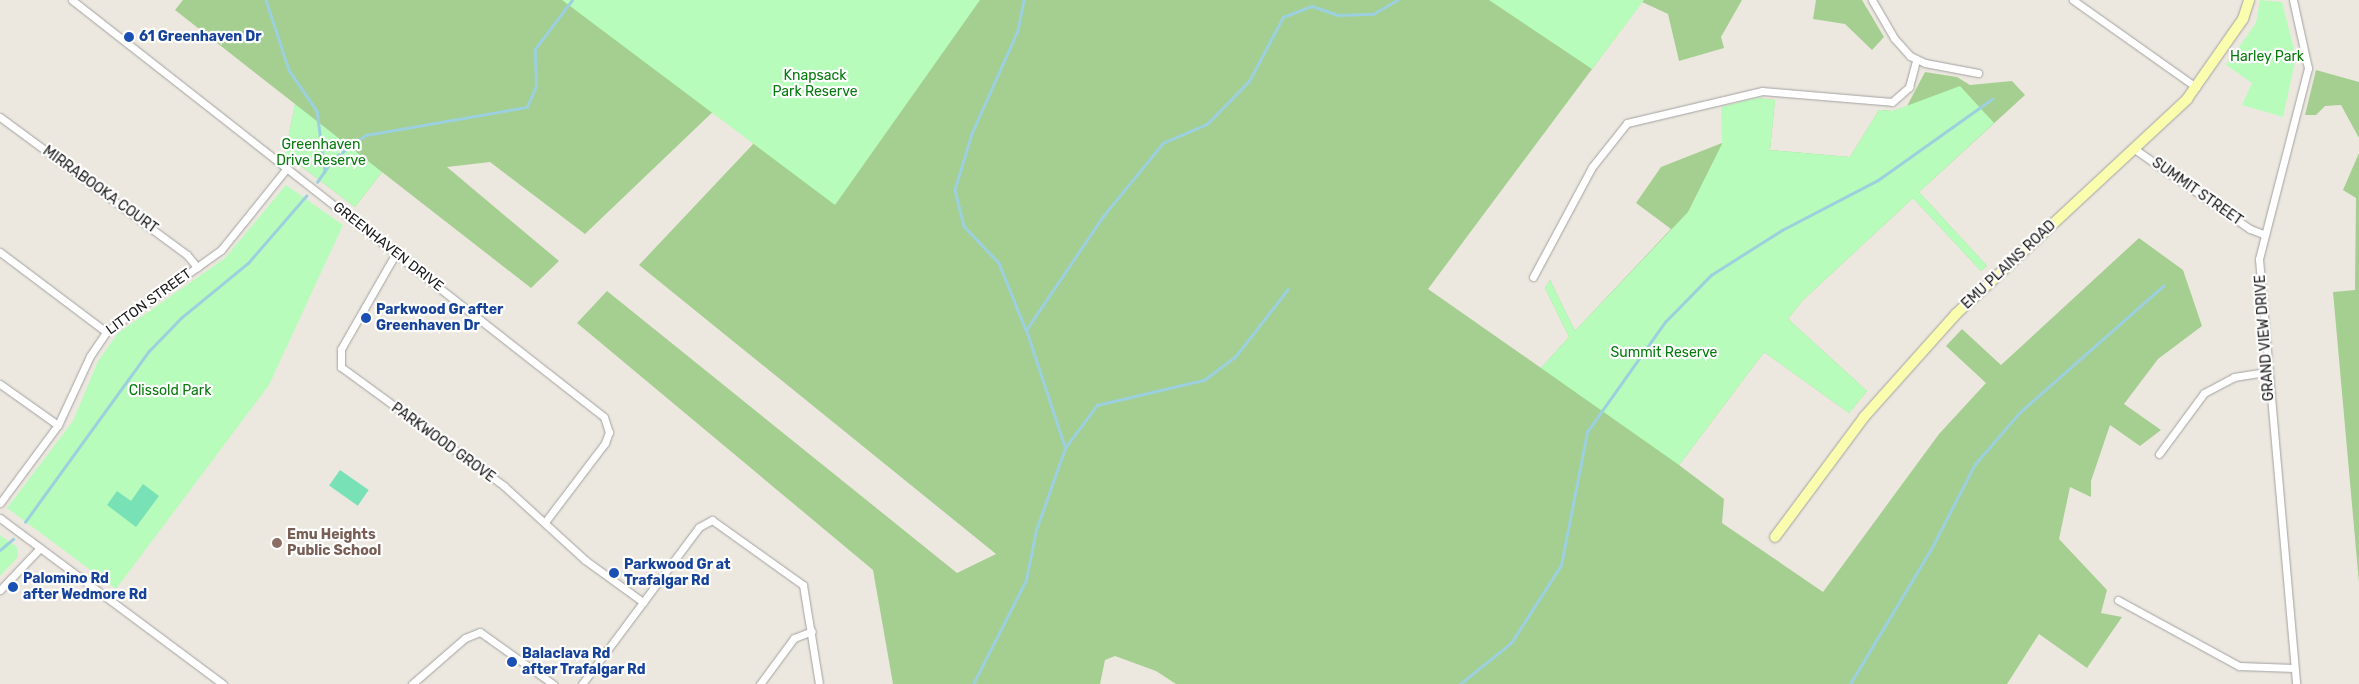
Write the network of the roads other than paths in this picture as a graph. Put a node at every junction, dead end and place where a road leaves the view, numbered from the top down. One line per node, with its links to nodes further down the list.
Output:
1 (72, 0): 11 (street, GREENHAVEN DRIVE)
2 (1872, 0): 6 (street)
3 (2074, 0): 8 (street)
4 (2249, 0): 8 (street, EMU PLAINS ROAD)
5 (2293, 0): 12 (street, GRAND VIEW DRIVE)
6 (1916, 60): 7 (street); 16 (street)
7 (1978, 73)
8 (2196, 87): 10 (street, EMU PLAINS ROAD)
9 (0, 117): 15 (street, MIRRABOOKA COURT)
10 (2134, 148): 12 (street, SUMMIT STREET); 25 (street, EMU PLAINS ROAD)
11 (287, 168): 14 (street, GREENHAVEN DRIVE); 15 (street, LITTON STREET)
12 (2263, 234): 18 (street, GRAND VIEW DRIVE)
13 (0, 252): 17 (street)
14 (396, 253): 24 (street, PARKWOOD GROVE); 24 (street, GREENHAVEN DRIVE)
15 (197, 267): 17 (street, LITTON STREET)
16 (1533, 277)
17 (106, 332): 20 (street, LITTON STREET)
18 (2267, 372): 21 (street); 31 (street, GRAND VIEW DRIVE)
19 (0, 384): 20 (street)
20 (58, 425): 22 (street, LITTON STREET)
21 (2159, 454)
22 (0, 502)
23 (0, 518): 26 (street)
24 (545, 522): 29 (street, PARKWOOD GROVE)
25 (1775, 537)
26 (40, 548): 27 (street); 32 (street)
27 (0, 590)
28 (2118, 600): 31 (street)
29 (643, 602): 30 (street); 35 (street)
30 (812, 631): 36 (street); 37 (street)
31 (2294, 668): 38 (street, GRAND VIEW DRIVE)
32 (223, 684)
33 (412, 684): 34 (street)
34 (553, 684)
35 (582, 684)
36 (760, 684)
37 (819, 684)
38 (2296, 684)

